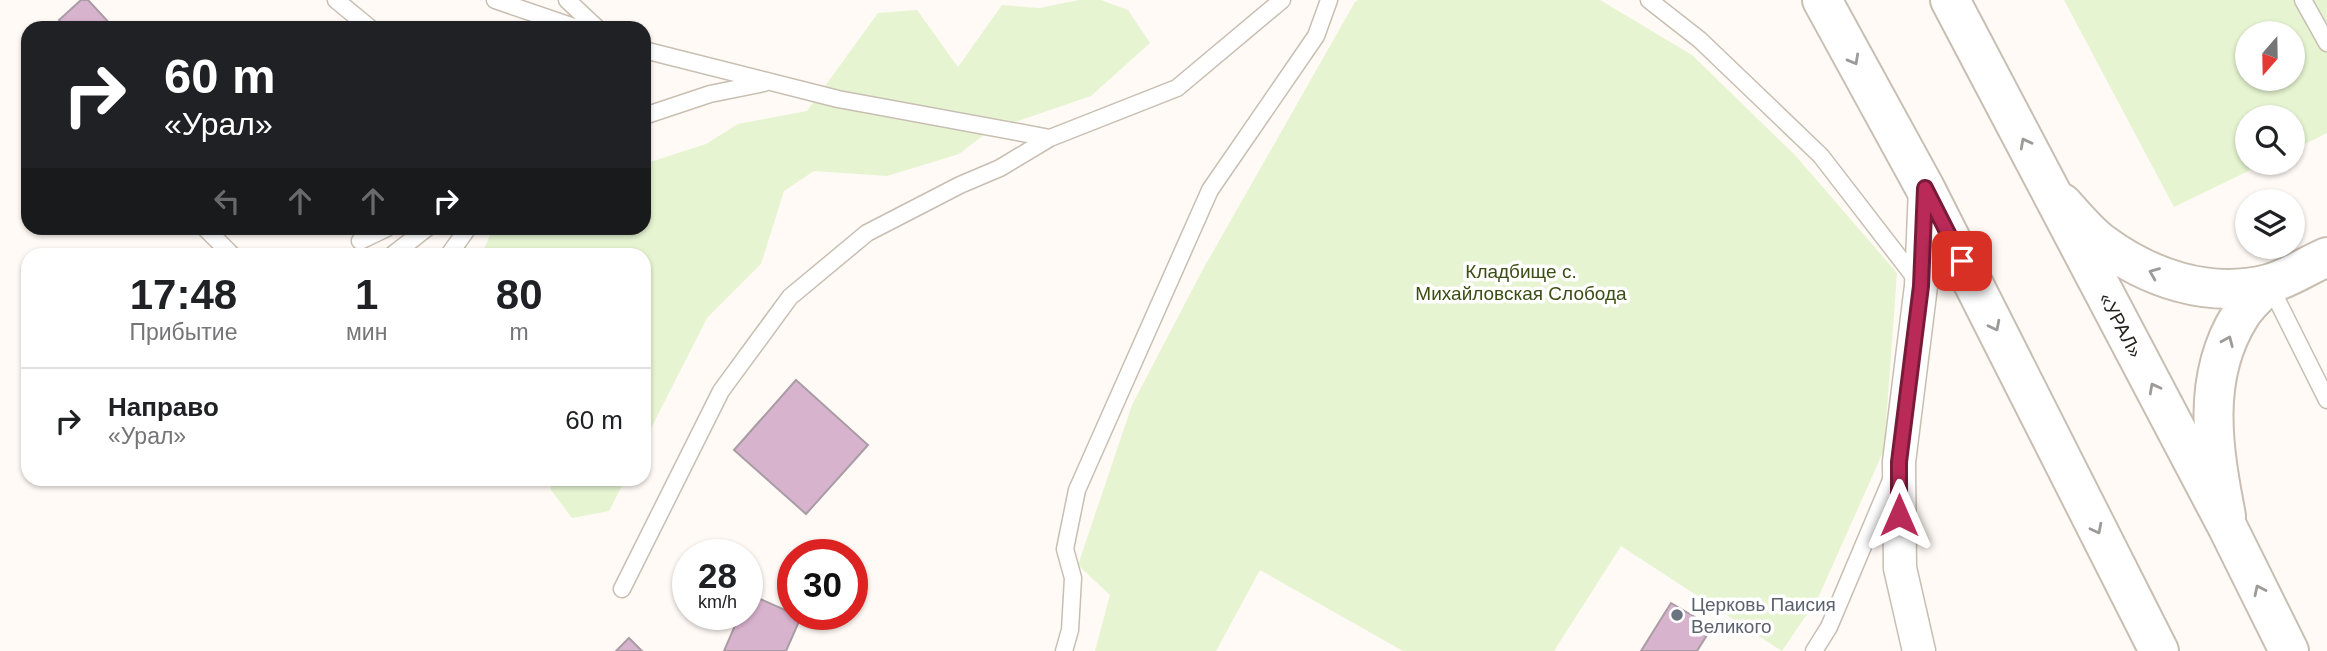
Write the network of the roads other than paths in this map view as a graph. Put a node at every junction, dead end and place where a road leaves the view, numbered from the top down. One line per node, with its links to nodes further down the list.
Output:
1 (336, 0): 10 (lane)
2 (495, 0): 11 (lane)
3 (567, 0): 12 (lane)
4 (1282, 0): 17 (lane)
5 (1329, 0): 33 (lane)
6 (1649, 0): 28 (lane)
7 (1822, 0): 18 (main road, one-way to 18)
8 (1950, 0): 19 (main road, «УРАЛ», one-way to 8)
9 (2303, 0): 13 (lane)
10 (362, 21)
11 (556, 21)
12 (590, 21)
13 (2327, 43)
14 (651, 52): 15 (lane)
15 (770, 82): 16 (lane); 17 (lane)
16 (651, 114)
17 (1050, 138): 32 (lane)
18 (1925, 188): 28 (street); 36 (main road, one-way to 36)
19 (2052, 193): 27 (main road, one-way to 19); 31 (main road, «УРАЛ», one-way to 19)
20 (212, 235): 24 (lane)
21 (371, 235): 23 (lane)
22 (417, 235): 25 (lane)
23 (360, 240)
24 (225, 248)
25 (401, 248)
26 (2327, 257): 27 (main road)
27 (2269, 284): 29 (lane); 31 (main road, one-way to 27)
28 (1921, 286): 30 (street)
29 (2327, 400)
30 (1899, 462): 34 (lane); 35 (street)
31 (2228, 528): 37 (main road, «УРАЛ», one-way to 31)
32 (622, 589)
33 (1064, 651)
34 (1814, 651)
35 (1919, 651)
36 (2159, 651)
37 (2289, 651)

